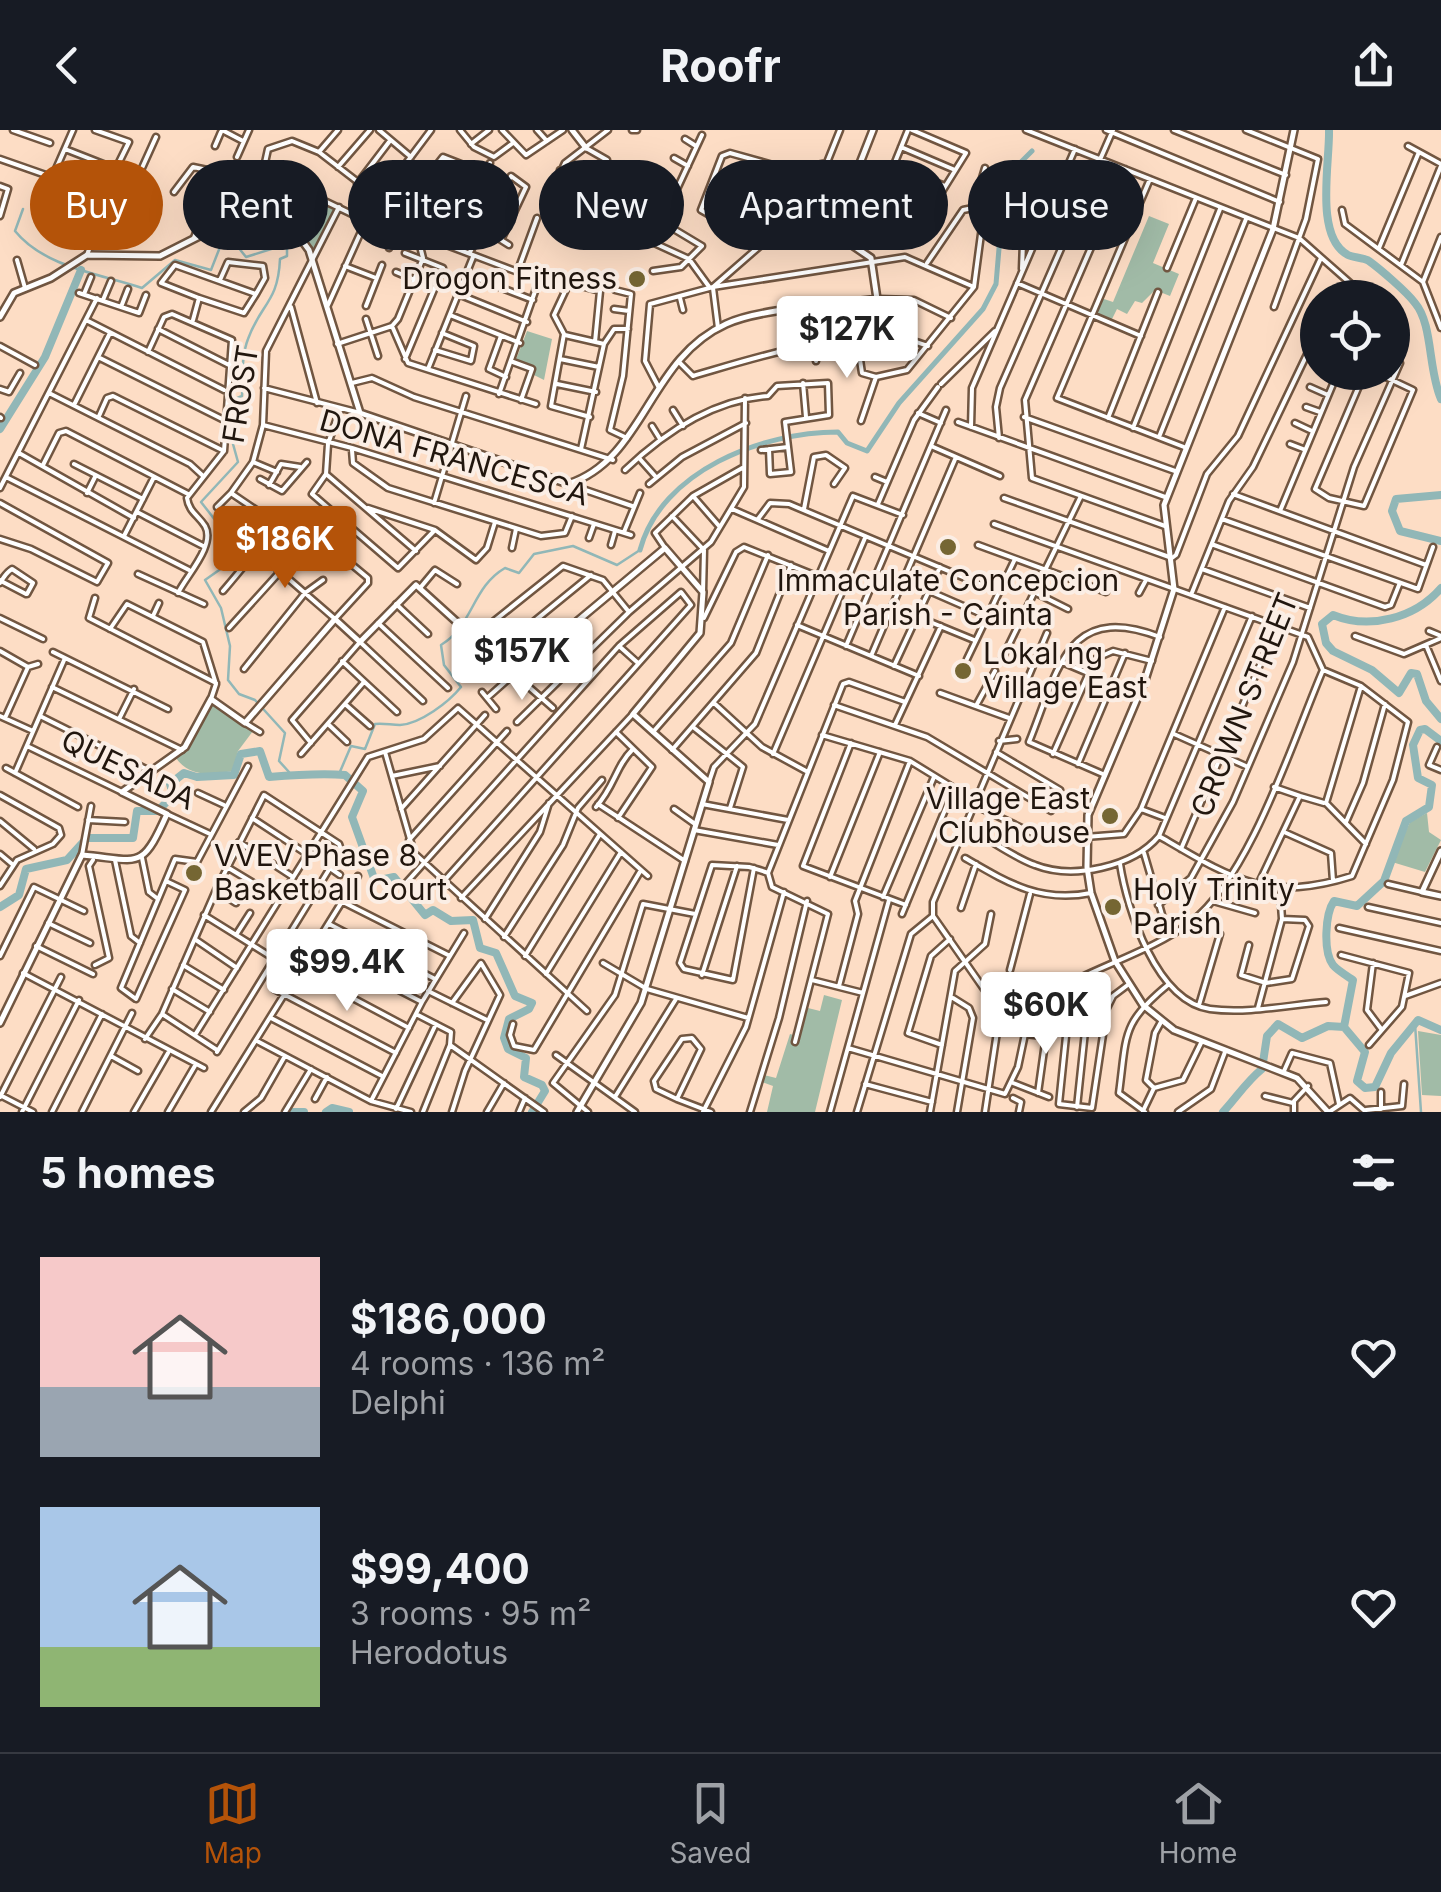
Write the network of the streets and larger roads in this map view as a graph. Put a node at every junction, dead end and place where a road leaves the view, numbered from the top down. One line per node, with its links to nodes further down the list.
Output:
1 (13, 130): 34 (street)
2 (73, 130): 43 (street)
3 (95, 130): 32 (street)
4 (129, 130): 32 (street)
5 (222, 130): 30 (street); 37 (street)
6 (249, 130): 30 (street)
7 (338, 130): 45 (street)
8 (370, 130): 69 (street)
9 (379, 130): 33 (street)
10 (431, 130): 48 (street)
11 (460, 130): 36 (street)
12 (489, 130): 36 (street)
13 (502, 130): 35 (street)
14 (537, 130): 31 (street)
15 (563, 130): 31 (street)
16 (572, 130): 41 (street)
17 (608, 130): 41 (street)
18 (840, 130): 62 (street)
19 (873, 130): 63 (street)
20 (910, 130): 26 (street); 40 (street)
21 (1026, 130): 44 (street)
22 (1174, 130): 73 (street)
23 (1246, 130): 42 (street)
24 (1294, 130): 42 (street)
25 (1110, 131): 50 (street); 84 (street)
26 (925, 132): 71 (street)
27 (702, 135): 38 (street)
28 (156, 137): 112 (street)
29 (685, 139): 38 (street)
30 (243, 141): 47 (street)
31 (547, 141): 35 (street)
32 (126, 142): 54 (street)
33 (389, 142): 48 (street); 56 (street)
34 (50, 143)
35 (512, 143): 36 (street)
36 (471, 144)
37 (215, 146)
38 (696, 146): 68 (street)
39 (1408, 146): 46 (street)
40 (901, 147): 64 (street); 71 (street)
41 (586, 148): 58 (street); 59 (street)
42 (1290, 148): 73 (street); 95 (street)
43 (65, 149): 52 (street); 53 (street)
44 (1075, 149): 50 (street); 65 (street)
45 (319, 152): 55 (street); 69 (street)
46 (1419, 152): 67 (street); 97 (street)
47 (237, 157)
48 (412, 157): 57 (street)
49 (674, 158): 68 (street)
50 (1100, 158): 66 (street); 143 (street)
51 (0, 159): 70 (street)
52 (60, 160)
53 (95, 160)
54 (119, 160)
55 (267, 160)
56 (375, 160)
57 (410, 160)
58 (572, 160)
59 (607, 160)
60 (721, 160): 61 (street)
61 (757, 160)
62 (829, 160)
63 (861, 160)
64 (896, 160)
65 (1070, 160)
66 (1105, 160)
67 (1441, 165): 121 (street)
68 (688, 166): 72 (street)
69 (338, 167): 74 (street)
70 (30, 170)
71 (955, 170): 78 (street)
72 (684, 174)
73 (1286, 175): 84 (street)
74 (348, 176)
75 (1144, 177): 76 (street)
76 (1150, 179): 81 (street); 82 (street)
77 (183, 180): 80 (street)
78 (948, 181)
79 (0, 186): 89 (street)
80 (174, 192)
81 (1144, 193)
82 (1196, 198): 86 (street); 123 (street)
83 (328, 202): 85 (street)
84 (1280, 202): 92 (street)
85 (339, 207): 113 (street, FROST); 122 (street)
86 (1221, 208): 91 (street); 254 (street)
87 (968, 209): 120 (street)
88 (1342, 210): 97 (street)
89 (0, 216)
90 (537, 218): 125 (street)
91 (1246, 218): 92 (street); 256 (street)
92 (1273, 229): 95 (street); 265 (street)
93 (684, 233): 116 (street)
94 (1441, 236): 135 (street)
95 (1299, 238): 115 (street); 156 (street)
96 (183, 245): 112 (street)
97 (1379, 248): 121 (street)
98 (308, 250): 113 (street)
99 (422, 250): 114 (street)
100 (460, 250): 111 (street)
101 (473, 250): 111 (street)
102 (668, 250): 116 (street)
103 (754, 250): 139 (street)
104 (861, 250): 118 (street)
105 (978, 250): 137 (street)
106 (1023, 250): 128 (street)
107 (1032, 250): 128 (street)
108 (1090, 250): 152 (street)
109 (1119, 250): 163 (street)
110 (405, 253): 114 (street)
111 (471, 254): 125 (street); 127 (street)
112 (87, 255): 138 (street)
113 (314, 258): 155 (street, FROST); 157 (street)
114 (423, 258): 132 (street); 194 (street)
115 (1321, 258): 133 (street); 367 (street)
116 (689, 259): 126 (street); 139 (street)
117 (17, 260): 138 (street)
118 (872, 262): 120 (street); 139 (street); 150 (street)
119 (382, 264): 130 (street)
120 (926, 264): 137 (street)
121 (1400, 265): 135 (street)
122 (345, 266): 130 (street); 157 (street)
123 (1167, 268)
124 (396, 272): 132 (street)
125 (517, 272): 151 (street)
126 (653, 272)
127 (466, 274): 145 (street); 151 (street)
128 (1022, 274): 136 (street)
129 (91, 277): 149 (street)
130 (376, 278): 153 (street)
131 (220, 280): 144 (street); 144 (street); 147 (street)
132 (415, 280): 170 (street)
133 (1346, 280)
134 (111, 282): 149 (street)
135 (1423, 282): 172 (street)
136 (1017, 283): 143 (street); 178 (street)
137 (974, 287): 165 (street)
138 (25, 288): 164 (street)
139 (712, 288): 148 (street); 171 (street)
140 (128, 289): 154 (street)
141 (615, 290): 161 (street)
142 (1158, 292): 181 (street)
143 (1042, 293): 152 (street); 258 (street)
144 (256, 294): 147 (street)
145 (458, 294): 162 (street); 169 (street)
146 (146, 295): 154 (street)
147 (200, 298): 168 (street)
148 (680, 298): 160 (street); 212 (street)
149 (100, 299): 154 (street); 167 (street)
150 (877, 299): 159 (street); 165 (street)
151 (534, 300): 169 (street)
152 (1066, 304): 163 (street); 241 (street)
153 (366, 306)
154 (121, 307)
155 (291, 307): 213 (street, FROST); 228 (street)
156 (1274, 307)
157 (326, 309): 185 (street)
158 (614, 309): 161 (street)
159 (808, 309): 171 (street); 188 (street)
160 (683, 310)
161 (630, 311): 174 (street)
162 (449, 314): 177 (street); 180 (street)
163 (1091, 315): 181 (street); 243 (street)
164 (0, 317)
165 (951, 318): 189 (street)
166 (366, 319): 176 (street)
167 (86, 320): 175 (street); 223 (street)
168 (193, 320): 173 (street); 200 (street)
169 (527, 322): 184 (street)
170 (392, 326): 176 (street); 194 (street)
171 (718, 328): 196 (street)
172 (1441, 328)
173 (158, 329): 191 (street); 200 (street)
174 (628, 329): 186 (street); 257 (street)
175 (110, 332): 191 (street); 192 (street)
176 (370, 332): 185 (street); 193 (street)
177 (442, 332): 190 (street); 190 (street)
178 (995, 332): 237 (street); 253 (street)
179 (564, 334): 183 (street); 183 (street); 195 (street)
180 (501, 336): 184 (street); 206 (street)
181 (1141, 336): 243 (street)
182 (857, 340): 188 (street); 189 (street); 207 (street)
183 (596, 342): 186 (street)
184 (520, 343): 197 (street)
185 (337, 344): 208 (street)
186 (604, 344): 201 (street)
187 (0, 346): 199 (street)
188 (814, 346): 196 (street); 198 (street)
189 (928, 346): 207 (street)
190 (435, 350): 202 (street)
191 (148, 352): 221 (street)
192 (98, 356): 230 (street); 244 (street)
193 (378, 356)
194 (405, 359): 202 (street)
195 (560, 359): 201 (street); 210 (street)
196 (678, 361): 212 (street)
197 (513, 362): 206 (street); 227 (street)
198 (816, 362)
199 (35, 364)
200 (228, 364): 221 (street)
201 (601, 368): 222 (street)
202 (428, 369): 209 (street)
203 (1300, 369): 306 (street)
204 (20, 373): 215 (street)
205 (774, 376): 214 (street)
206 (506, 377): 224 (street)
207 (876, 377): 245 (street)
208 (351, 384): 235 (street); 238 (street)
209 (472, 384): 224 (street); 235 (street)
210 (555, 384): 222 (street); 242 (street)
211 (803, 384): 214 (street); 240 (street); 240 (street)
212 (658, 386): 257 (street)
213 (264, 388): 228 (street); 250 (street, FROST)
214 (775, 388): 226 (street)
215 (0, 389)
216 (1410, 389): 313 (street)
217 (1317, 390): 225 (street)
218 (1330, 390): 225 (street)
219 (1358, 390): 313 (street)
220 (1388, 390): 313 (street, CROWN STREET)
221 (225, 391): 244 (street)
222 (596, 392): 242 (street)
223 (49, 393): 230 (street); 273 (street)
224 (500, 394): 227 (street)
225 (1328, 395): 236 (street)
226 (745, 398): 246 (street); 252 (street)
227 (521, 400): 229 (street)
228 (317, 403): 232 (street)
229 (536, 404)
230 (74, 405): 239 (street)
231 (1306, 407): 236 (street)
232 (340, 409): 238 (street); 260 (street)
233 (673, 410): 252 (street)
234 (946, 410): 247 (street)
235 (462, 412): 263 (street); 268 (street)
236 (1320, 412): 255 (street)
237 (918, 413): 247 (street); 296 (street)
238 (360, 414): 263 (street)
239 (98, 417): 272 (street); 289 (street)
240 (806, 417): 261 (street)
241 (1024, 417): 267 (street); 284 (street)
242 (590, 418): 268 (street)
243 (1108, 419): 254 (street)
244 (226, 421): 272 (street)
245 (862, 421)
246 (746, 422): 282 (street); 294 (street)
247 (941, 422): 264 (street)
248 (958, 422): 253 (street)
249 (1294, 423): 255 (street)
250 (264, 425): 260 (street, DONA FRANCESCA); 277 (street, FROST)
251 (652, 426): 259 (street)
252 (683, 426): 259 (street)
253 (971, 427): 258 (street)
254 (1133, 428): 256 (street)
255 (1312, 430): 270 (street)
256 (1159, 437): 265 (street)
257 (627, 438): 276 (street)
258 (999, 438): 267 (street)
259 (661, 440): 274 (street)
260 (328, 444): 266 (street, DONA FRANCESCA); 286 (street)
261 (788, 444): 269 (street); 269 (street)
262 (1290, 444): 270 (street)
263 (451, 446): 290 (street); 298 (street)
264 (932, 446): 275 (street); 325 (street)
265 (1184, 447): 284 (street)
266 (352, 448): 290 (street, DONA FRANCESCA); 312 (street)
267 (1028, 448): 308 (street); 310 (street)
268 (582, 449): 276 (street)
269 (769, 449): 271 (street)
270 (1303, 449): 322 (street)
271 (761, 450)
272 (224, 451): 289 (street)
273 (19, 453): 280 (street); 288 (street)
274 (638, 458): 283 (street); 294 (street)
275 (956, 458): 292 (street); 321 (street)
276 (613, 460): 298 (street)
277 (253, 462): 285 (street, FROST); 303 (street)
278 (307, 462): 281 (street)
279 (74, 464): 287 (street)
280 (43, 465): 293 (street); 302 (street)
281 (300, 467): 285 (street); 297 (street)
282 (744, 467): 307 (street); 319 (street)
283 (625, 470)
284 (1175, 471): 310 (street)
285 (277, 472): 297 (street)
286 (326, 474): 318 (street); 361 (street)
287 (96, 475): 302 (street); 311 (street)
288 (6, 476): 301 (street); 346 (street)
289 (202, 476): 305 (street)
290 (442, 476): 312 (street); 326 (street, DONA FRANCESCA)
291 (875, 476): 296 (street)
292 (1000, 476)
293 (154, 477): 305 (street); 311 (street)
294 (656, 477): 299 (street)
295 (260, 478): 297 (street)
296 (887, 482): 315 (street)
297 (270, 484)
298 (568, 484): 316 (street)
299 (649, 484)
300 (834, 484): 320 (street)
301 (0, 488)
302 (86, 493): 328 (street)
303 (231, 493): 317 (street); 335 (street)
304 (640, 493): 316 (street)
305 (188, 494): 356 (street)
306 (1233, 494): 322 (street); 330 (street)
307 (693, 496): 327 (street); 338 (street)
308 (1081, 496): 332 (street); 337 (street)
309 (1004, 498): 332 (street)
310 (1167, 498): 337 (street)
311 (143, 499): 323 (street)
312 (434, 502): 331 (street)
313 (1344, 502): 342 (street, CROWN STREET)
314 (0, 503): 350 (street)
315 (878, 504): 325 (street); 336 (street)
316 (632, 506): 344 (street)
317 (217, 507)
318 (368, 508): 340 (street); 361 (street)
319 (732, 509): 329 (street); 338 (street)
320 (804, 509): 329 (street); 336 (street)
321 (935, 509): 324 (street); 365 (street)
322 (1280, 511): 342 (street)
323 (137, 512): 328 (street); 356 (street)
324 (944, 512)
325 (903, 515): 353 (street)
326 (572, 516): 333 (street, DONA FRANCESCA); 339 (street)
327 (672, 516): 359 (street); 360 (street)
328 (134, 518): 346 (street)
329 (758, 519): 363 (street)
330 (1222, 519): 351 (street); 366 (street)
331 (495, 522): 339 (street); 340 (street)
332 (1068, 522): 355 (street); 367 (street)
333 (594, 523): 341 (street, DONA FRANCESCA); 349 (street)
334 (994, 524): 355 (street)
335 (280, 526): 343 (street); 362 (street)
336 (841, 526): 347 (street); 363 (street)
337 (1165, 526): 367 (street)
338 (720, 528): 360 (street)
339 (516, 529): 358 (street)
340 (435, 530): 361 (street)
341 (615, 530): 344 (street, DONA FRANCESCA); 352 (street)
342 (1336, 531): 366 (street, CROWN STREET); 370 (street)
343 (316, 532): 376 (street); 414 (street)
344 (624, 532): 345 (street, DONA FRANCESCA)
345 (631, 535)
346 (124, 536): 373 (street)
347 (866, 536): 353 (street); 425 (street)
348 (243, 538): 362 (street)
349 (590, 538)
350 (0, 539)
351 (1212, 544): 375 (street); 384 (street)
352 (610, 545)
353 (890, 546): 365 (street); 435 (street)
354 (978, 546): 368 (street)
355 (1056, 546): 374 (street); 381 (street)
356 (205, 547): 373 (street)
357 (1433, 547): 370 (street)
358 (512, 548)
359 (665, 548): 372 (street); 389 (street)
360 (704, 550): 372 (street); 393 (street)
361 (416, 551)
362 (258, 552): 376 (street); 391 (street)
363 (830, 552): 379 (street)
364 (768, 555): 369 (street); 413 (street); 501 (street)
365 (915, 556): 371 (street); 440 (street)
366 (1328, 557): 384 (street, CROWN STREET); 386 (street)
367 (1172, 558): 388 (street)
368 (1015, 559): 374 (street); 442 (street)
369 (792, 565): 379 (street); 475 (street)
370 (1426, 565): 386 (street)
371 (940, 567): 390 (street); 392 (street)
372 (683, 568): 393 (street); 407 (street)
373 (189, 570): 396 (street)
374 (1045, 570): 394 (street); 395 (street)
375 (1202, 570): 399 (street); 405 (street)
376 (280, 572): 398 (street); 419 (street)
377 (138, 574): 396 (street)
378 (590, 575): 389 (street); 428 (street); 439 (street)
379 (819, 577): 416 (street)
380 (408, 578): 387 (street)
381 (1147, 578): 388 (street); 397 (street)
382 (323, 580): 398 (street)
383 (0, 581): 383 (street)
384 (1319, 582): 386 (street); 405 (street, CROWN STREET)
385 (458, 584): 387 (street)
386 (1399, 585)
387 (418, 587): 403 (street); 428 (street)
388 (1174, 589): 399 (street); 426 (street)
389 (612, 590): 407 (street); 455 (street)
390 (996, 590)
391 (223, 591)
392 (928, 591): 408 (street); 410 (street)
393 (703, 592): 413 (street)
394 (1034, 592): 406 (street); 444 (street)
395 (1106, 592)
396 (178, 593): 402 (street)
397 (1139, 593)
398 (306, 594): 414 (street); 451 (street)
399 (1191, 595): 404 (street)
400 (95, 598): 420 (street)
401 (159, 603): 409 (street)
402 (204, 604)
403 (396, 604): 415 (street); 423 (street)
404 (1225, 607): 411 (street); 503 (street)
405 (1310, 608): 424 (street, CROWN STREET)
406 (1068, 609)
407 (629, 612): 471 (street)
408 (984, 615)
409 (153, 616): 420 (street); 460 (street)
410 (917, 616): 417 (street); 450 (street)
411 (1252, 616): 418 (street); 511 (street)
412 (0, 618): 430 (street)
413 (704, 618): 484 (street)
414 (335, 619): 432 (street); 491 (street)
415 (378, 622): 432 (street); 464 (street)
416 (797, 625): 425 (street); 502 (street)
417 (941, 626): 431 (street); 456 (street)
418 (1278, 626): 424 (street); 524 (street)
419 (229, 628)
420 (110, 629): 460 (street)
421 (1429, 631): 429 (street)
422 (1047, 633): 467 (street)
423 (428, 634)
424 (1302, 634): 452 (street); 530 (street, CROWN STREET)
425 (822, 636): 435 (street); 521 (street)
426 (1160, 636): 445 (street); 446 (street)
427 (1354, 636): 433 (street)
428 (474, 637): 439 (street)
429 (1441, 637): 433 (street)
430 (43, 639)
431 (974, 640)
432 (360, 642): 443 (street); 473 (street)
433 (1426, 645): 458 (street)
434 (619, 646): 447 (street); 447 (street); 525 (street)
435 (846, 646): 440 (street)
436 (0, 652): 449 (street)
437 (53, 652): 441 (street)
438 (1126, 652): 445 (street); 454 (street); 527 (street)
439 (494, 655): 455 (street)
440 (871, 656): 450 (street)
441 (65, 658): 463 (street); 465 (street)
442 (967, 659)
443 (342, 661): 459 (street); 510 (street)
444 (1001, 661)
445 (1152, 661): 537 (street)
446 (1062, 662): 454 (street); 522 (street)
447 (638, 663): 540 (street)
448 (38, 664): 449 (street)
449 (28, 666): 487 (street)
450 (894, 666): 456 (street)
451 (244, 669)
452 (1322, 670): 462 (street); 543 (street)
453 (995, 671): 457 (street)
454 (1088, 673): 522 (street)
455 (514, 674): 470 (street); 471 (street)
456 (918, 676): 474 (street)
457 (989, 680): 467 (street); 477 (street)
458 (1441, 681)
459 (364, 682): 476 (street); 483 (street)
460 (216, 684): 472 (street)
461 (952, 686): 469 (street)
462 (1361, 686): 478 (street); 550 (street)
463 (52, 688): 485 (street); 489 (street)
464 (448, 688)
465 (134, 690): 481 (street); 489 (street)
466 (482, 692): 470 (street)
467 (1020, 693): 488 (street)
468 (940, 694): 469 (street)
469 (949, 695): 477 (street)
470 (487, 698): 482 (street)
471 (541, 698): 480 (street); 490 (street)
472 (211, 699): 491 (street); 515 (street)
473 (423, 701)
474 (905, 702): 479 (street); 494 (street)
475 (714, 703): 496 (street); 502 (street)
476 (345, 704): 492 (street); 495 (street)
477 (977, 704): 488 (street)
478 (1385, 704): 571 (street); 582 (street)
479 (834, 705): 494 (street); 504 (street)
480 (553, 708)
481 (168, 709)
482 (496, 709)
483 (397, 712)
484 (632, 714): 500 (street); 501 (street)
485 (39, 716): 497 (street); 533 (street)
486 (485, 716): 493 (street)
487 (3, 717): 497 (street)
488 (1009, 718): 506 (street)
489 (119, 719): 515 (street)
490 (518, 722)
491 (245, 723): 499 (street)
492 (328, 724): 507 (street); 510 (street)
493 (477, 724): 508 (street); 516 (street); 529 (street)
494 (894, 725): 536 (street)
495 (370, 726)
496 (693, 727): 517 (street); 523 (street)
497 (33, 731): 512 (street)
498 (507, 731): 508 (street)
499 (260, 732)
500 (616, 732): 514 (street); 547 (street)
501 (653, 732): 517 (street)
502 (748, 734): 521 (street); 523 (street)
503 (1174, 734): 511 (street); 558 (street)
504 (822, 736): 509 (street); 534 (street)
505 (1017, 740): 506 (street)
506 (999, 741): 519 (street)
507 (347, 742)
508 (498, 742): 525 (street); 579 (street)
509 (850, 742): 518 (street); 614 (street)
510 (311, 743): 520 (street)
511 (1198, 744): 524 (street); 565 (street)
512 (27, 746): 535 (street); 544 (street, QUESADA)
513 (1437, 747): 532 (street)
514 (633, 748): 564 (street); 564 (street)
515 (182, 750): 533 (street)
516 (384, 750): 538 (street); 574 (street)
517 (672, 750): 542 (street)
518 (880, 751): 526 (street); 614 (street)
519 (995, 752): 536 (street); 536 (street)
520 (301, 754)
521 (773, 754): 534 (street)
522 (1053, 754): 527 (street)
523 (726, 755): 542 (street); 557 (street)
524 (1223, 755): 530 (street); 585 (street)
525 (517, 760): 540 (street); 599 (street)
526 (910, 760): 539 (street); 622 (street)
527 (1078, 764): 537 (street)
528 (248, 766): 552 (street)
529 (440, 766): 538 (street); 556 (street)
530 (1248, 767): 596 (street, CROWN STREET)
531 (6, 768): 535 (street)
532 (1441, 770)
533 (152, 772): 544 (street)
534 (807, 772): 567 (street)
535 (15, 773): 555 (street)
536 (986, 773): 553 (street)
537 (1105, 775): 580 (street)
538 (392, 776): 556 (street)
539 (934, 776): 631 (street); 639 (street)
540 (536, 778): 547 (street); 617 (street)
541 (602, 780): 562 (street)
542 (709, 782): 551 (street)
543 (1274, 787): 548 (street); 613 (street)
544 (122, 792): 561 (street, QUESADA)
545 (198, 793): 552 (street)
546 (0, 795): 584 (street)
547 (556, 795): 549 (street); 562 (street)
548 (1300, 796): 550 (street); 575 (street)
549 (549, 802): 630 (street); 652 (street)
550 (1326, 803): 571 (street)
551 (702, 804): 557 (street); 572 (street)
552 (224, 805): 576 (street)
553 (974, 805): 573 (street); 580 (street)
554 (92, 806): 566 (street)
555 (78, 807)
556 (401, 808): 579 (street)
557 (730, 808): 567 (street)
558 (1142, 808): 565 (street); 580 (street)
559 (674, 809): 572 (street)
560 (109, 812): 568 (street)
561 (165, 813): 576 (street, QUESADA); 594 (street)
562 (576, 813): 577 (street); 662 (street)
563 (250, 817): 574 (street); 581 (street); 591 (street)
564 (618, 818): 597 (street)
565 (1166, 819): 578 (street)
566 (88, 820): 568 (street); 592 (street)
567 (788, 820): 583 (street)
568 (108, 821): 570 (street)
569 (0, 822): 584 (street)
570 (125, 822)
571 (1345, 824): 582 (street)
572 (695, 827): 583 (street); 597 (street)
573 (965, 828): 588 (street); 606 (street)
574 (321, 832): 591 (street); 604 (street)
575 (1284, 832): 616 (street); 621 (street)
576 (210, 834): 615 (street)
577 (600, 834): 587 (street); 675 (street)
578 (1159, 836): 585 (street); 589 (street)
579 (409, 840): 599 (street)
580 (1087, 840): 606 (street)
581 (239, 842): 603 (street); 612 (street)
582 (1366, 844): 616 (street)
583 (778, 845): 608 (street)
584 (34, 849): 598 (street)
585 (1182, 850): 596 (street)
586 (1441, 850): 626 (street)
587 (621, 852): 607 (street); 690 (street)
588 (954, 852): 600 (street); 651 (street)
589 (1144, 853): 601 (street); 640 (street)
590 (0, 854): 598 (street)
591 (307, 854): 612 (street)
592 (82, 856): 595 (street); 632 (street)
593 (114, 858): 594 (street); 595 (street); 665 (street)
594 (142, 858): 633 (street)
595 (93, 860): 684 (street)
596 (1202, 861): 613 (street); 640 (street, CROWN STREET)
597 (685, 862): 641 (street)
598 (13, 864): 620 (street)
599 (423, 864): 617 (street); 618 (street)
600 (976, 864): 627 (street); 643 (street)
601 (1120, 864): 606 (street); 671 (street)
602 (737, 866): 605 (street); 646 (street); 691 (street)
603 (227, 867): 623 (street); 634 (street)
604 (330, 868): 609 (street); 677 (street)
605 (754, 868): 608 (street); 691 (street)
606 (1087, 868): 628 (street)
607 (641, 870): 611 (street); 711 (street)
608 (768, 873): 625 (street)
609 (340, 875)
610 (358, 876): 637 (street)
611 (648, 876)
612 (293, 877): 634 (street)
613 (1230, 877): 621 (street); 636 (street)
614 (830, 878): 622 (street)
615 (166, 880): 633 (street); 665 (street)
616 (1333, 881): 624 (street)
617 (443, 882): 630 (street)
618 (406, 883)
619 (1388, 884): 626 (street)
620 (0, 886)
621 (1257, 887): 624 (street)
622 (860, 888): 631 (street); 701 (street)
623 (216, 890): 638 (street); 650 (street)
624 (1280, 890): 653 (street)
625 (784, 892): 635 (street); 730 (street)
626 (1422, 892): 629 (street)
627 (1030, 894): 628 (street); 687 (street)
628 (1091, 894): 679 (street)
629 (1441, 896)
630 (461, 898): 652 (street)
631 (886, 898): 639 (street); 709 (street)
632 (60, 899): 644 (street); 654 (street); 673 (street)
633 (158, 899): 665 (street)
634 (279, 899): 667 (street)
635 (806, 901): 695 (street); 813 (street)
636 (1213, 901): 649 (street); 661 (street)
637 (342, 902): 656 (street); 674 (street)
638 (236, 903)
639 (906, 905): 647 (street)
640 (1158, 905): 661 (street)
641 (670, 907): 646 (street); 692 (street); 704 (street)
642 (1368, 907): 655 (street)
643 (961, 908)
644 (84, 910)
645 (250, 913): 660 (street)
646 (696, 914): 691 (street)
647 (902, 914)
648 (992, 914): 678 (street)
649 (1255, 914)
650 (204, 915): 660 (street); 663 (street)
651 (933, 916): 664 (street); 756 (street)
652 (485, 919): 662 (street)
653 (1282, 919): 696 (street); 696 (street)
654 (48, 923): 666 (street); 669 (street)
655 (1441, 923)
656 (329, 924): 670 (street); 694 (street)
657 (1340, 928): 672 (street)
658 (464, 933): 674 (street)
659 (1220, 934): 721 (street)
660 (236, 935): 667 (street)
661 (1168, 935): 671 (street)
662 (504, 937): 675 (street)
663 (194, 939): 683 (street); 685 (street)
664 (950, 939): 678 (street); 746 (street)
665 (140, 943)
666 (90, 944)
667 (252, 944): 677 (street); 685 (street)
668 (1250, 945): 696 (street)
669 (36, 946): 688 (street); 689 (street)
670 (315, 946): 686 (street); 717 (street)
671 (1144, 946): 679 (street); 699 (street)
672 (1441, 951)
673 (0, 956)
674 (450, 956): 694 (street)
675 (525, 956): 690 (street)
676 (1341, 956): 682 (street)
677 (274, 958): 680 (street); 741 (street)
678 (965, 960): 714 (street); 716 (street)
679 (1115, 961): 698 (street); 707 (street)
680 (281, 963)
681 (603, 963): 692 (street)
682 (1373, 963): 712 (street); 740 (street)
683 (183, 964): 703 (street); 705 (street)
684 (95, 965)
685 (238, 968): 705 (street)
686 (300, 970): 710 (street); 739 (street)
687 (1010, 970)
688 (23, 973): 702 (street); 734 (street)
689 (94, 974)
690 (546, 974): 711 (street)
691 (702, 975)
692 (622, 976): 704 (street); 759 (street)
693 (61, 977): 702 (street)
694 (435, 980): 708 (street)
695 (812, 980): 701 (street); 745 (street)
696 (1266, 982): 722 (street)
697 (1045, 984): 716 (street)
698 (1130, 984): 720 (street); 738 (street)
699 (1170, 984): 720 (street); 721 (street)
700 (1441, 984): 712 (street)
701 (839, 986): 709 (street)
702 (55, 988): 715 (street); 778 (street)
703 (172, 989): 725 (street); 727 (street)
704 (647, 989): 713 (street); 767 (street)
705 (224, 990): 725 (street)
706 (274, 990): 710 (street)
707 (1079, 990)
708 (428, 991): 717 (street); 719 (street)
709 (863, 992): 749 (street)
710 (285, 995): 729 (street); 752 (street)
711 (569, 995): 723 (street); 736 (street)
712 (1405, 996): 740 (street)
713 (677, 998): 730 (street); 780 (street)
714 (951, 998): 746 (street); 768 (street)
715 (79, 1000): 724 (street); 794 (street)
716 (994, 1001): 775 (street)
717 (422, 1002): 728 (street)
718 (1326, 1002): 722 (street)
719 (452, 1003): 731 (street); 731 (street)
720 (1143, 1005): 733 (street); 820 (street)
721 (1199, 1006): 722 (street)
722 (1258, 1008)
723 (587, 1011)
724 (103, 1012): 737 (street); 799 (street)
725 (210, 1012): 741 (street)
726 (132, 1013): 737 (street)
727 (162, 1014): 741 (street); 742 (street)
728 (416, 1014): 735 (street); 739 (street)
729 (271, 1018): 743 (street); 766 (street)
730 (748, 1018): 796 (street)
731 (488, 1021): 757 (street)
732 (1086, 1022): 738 (street); 790 (street); 790 (street)
733 (1161, 1022): 744 (street); 774 (street)
734 (0, 1023)
735 (436, 1024): 747 (street); 791 (street)
736 (513, 1024)
737 (125, 1026): 742 (street); 755 (street)
738 (1098, 1026): 790 (street)
739 (409, 1028): 752 (street)
740 (1382, 1030): 748 (street)
741 (195, 1035)
742 (145, 1038): 751 (street)
743 (257, 1041): 753 (street); 803 (street)
744 (1202, 1041): 750 (street); 774 (street)
745 (795, 1042)
746 (942, 1044): 764 (street)
747 (450, 1045): 757 (street); 807 (street)
748 (1369, 1045)
749 (848, 1048): 756 (street); 814 (street)
750 (1226, 1050): 762 (street); 821 (street)
751 (168, 1053): 758 (street); 801 (street)
752 (396, 1053): 766 (street)
753 (286, 1055): 761 (street); 804 (street)
754 (556, 1055): 759 (street)
755 (111, 1056): 763 (street); 800 (street)
756 (873, 1056): 764 (street); 770 (street)
757 (470, 1060): 769 (street); 808 (street)
758 (196, 1064): 760 (street); 802 (street)
759 (568, 1064): 767 (street); 792 (street)
760 (204, 1068)
761 (311, 1068): 765 (street); 805 (street)
762 (1284, 1070): 773 (street); 789 (street)
763 (138, 1071)
764 (937, 1074): 768 (street); 787 (street)
765 (326, 1077): 784 (street); 786 (street)
766 (384, 1077): 786 (street)
767 (592, 1081): 780 (street); 792 (street)
768 (962, 1081): 775 (street); 817 (street)
769 (504, 1083): 782 (street); 809 (street)
770 (865, 1084): 787 (street); 815 (street)
771 (1012, 1084): 775 (street); 777 (street); 777 (street)
772 (1404, 1084): 793 (street)
773 (1308, 1086): 788 (street); 823 (street)
774 (1154, 1088): 820 (street)
775 (988, 1089): 818 (street)
776 (1381, 1092): 793 (street)
777 (1038, 1093): 781 (street)
778 (0, 1096): 794 (street)
779 (1264, 1096): 788 (street)
780 (614, 1097): 812 (street)
781 (1049, 1097)
782 (525, 1098): 795 (street); 810 (street)
783 (1013, 1098): 819 (street)
784 (315, 1099)
785 (677, 1099): 785 (street); 796 (street)
786 (372, 1101): 791 (street)
787 (932, 1102): 816 (street)
788 (1293, 1103): 822 (street)
789 (1339, 1104): 797 (street); 823 (street)
790 (1077, 1107)
791 (396, 1109): 806 (street)
792 (578, 1109): 811 (street)
793 (1381, 1109): 797 (street)
794 (23, 1110): 798 (street)
795 (541, 1110)
796 (706, 1111)
797 (1366, 1111)
798 (33, 1112)
799 (52, 1112)
800 (82, 1112)
801 (134, 1112)
802 (168, 1112)
803 (211, 1112)
804 (244, 1112)
805 (285, 1112)
806 (411, 1112)
807 (424, 1112)
808 (452, 1112)
809 (488, 1112)
810 (519, 1112)
811 (588, 1112)
812 (635, 1112)
813 (750, 1112)
814 (830, 1112)
815 (857, 1112)
816 (930, 1112)
817 (957, 1112)
818 (984, 1112)
819 (1020, 1112)
820 (1144, 1112)
821 (1178, 1112)
822 (1294, 1112)
823 (1329, 1112)

